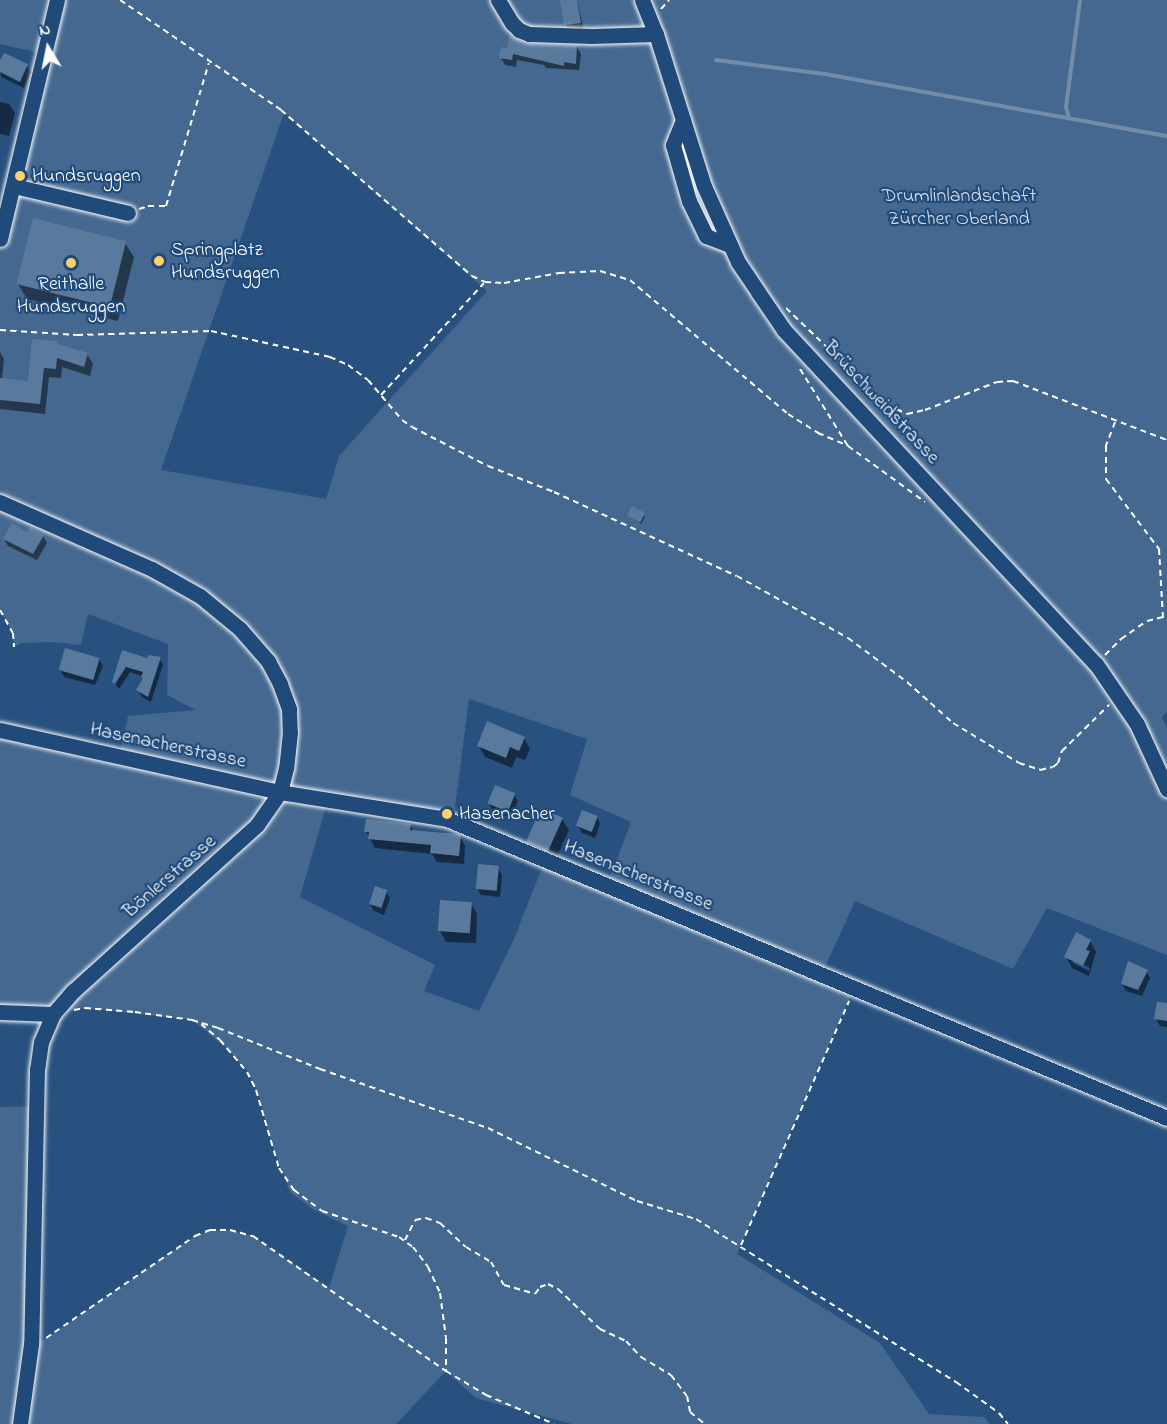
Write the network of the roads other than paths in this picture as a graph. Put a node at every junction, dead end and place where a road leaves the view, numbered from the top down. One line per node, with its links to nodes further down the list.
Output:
1 (57, 0): 5 (street)
2 (498, 0): 4 (street)
3 (642, 0): 4 (street, Brüschweidstrasse)
4 (656, 34): 10 (street, Brüschweidstrasse)
5 (14, 186): 6 (street); 7 (street)
6 (128, 213)
7 (0, 239)
8 (0, 502): 11 (street, Bönlerstrasse)
9 (0, 730): 11 (street, Hasenacherstrasse)
10 (1167, 789)
11 (279, 792): 13 (street, Bönlerstrasse); 14 (street, Hasenacherstrasse)
12 (0, 1012): 13 (street)
13 (53, 1014): 15 (street, Bönlerstrasse)
14 (1167, 1118)
15 (20, 1424)

